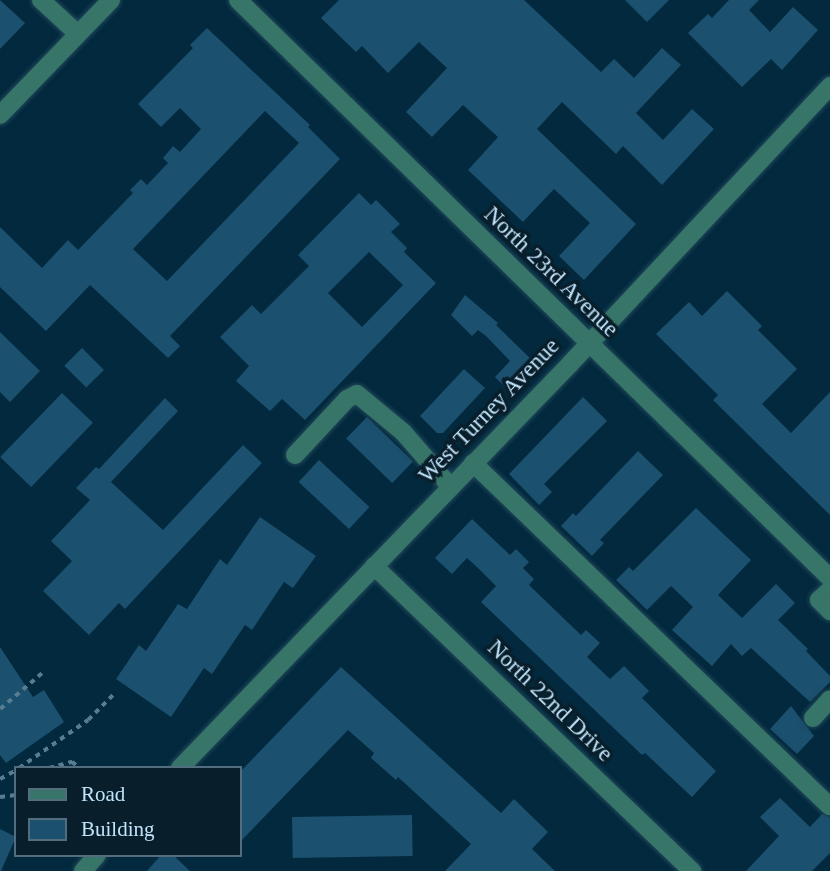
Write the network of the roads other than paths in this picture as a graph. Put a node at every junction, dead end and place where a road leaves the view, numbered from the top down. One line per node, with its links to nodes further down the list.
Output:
1 (41, 0): 4 (street)
2 (111, 0): 4 (street)
3 (238, 0): 7 (street, North 23rd Avenue)
4 (78, 34): 6 (street)
5 (830, 86): 7 (street, West Turney Avenue)
6 (0, 115)
7 (589, 343): 9 (street, West Turney Avenue); 12 (street, North 23rd Avenue)
8 (295, 455): 10 (street)
9 (473, 463): 10 (street, West Turney Avenue); 18 (street)
10 (450, 486): 11 (street, West Turney Avenue)
11 (374, 566): 17 (street, West Turney Avenue); 21 (street, North 22nd Drive)
12 (830, 578)
13 (830, 590): 14 (street)
14 (830, 611)
15 (830, 699): 16 (street)
16 (813, 718)
17 (182, 766)
18 (830, 806)
19 (95, 857): 20 (street)
20 (83, 871)
21 (692, 871)

